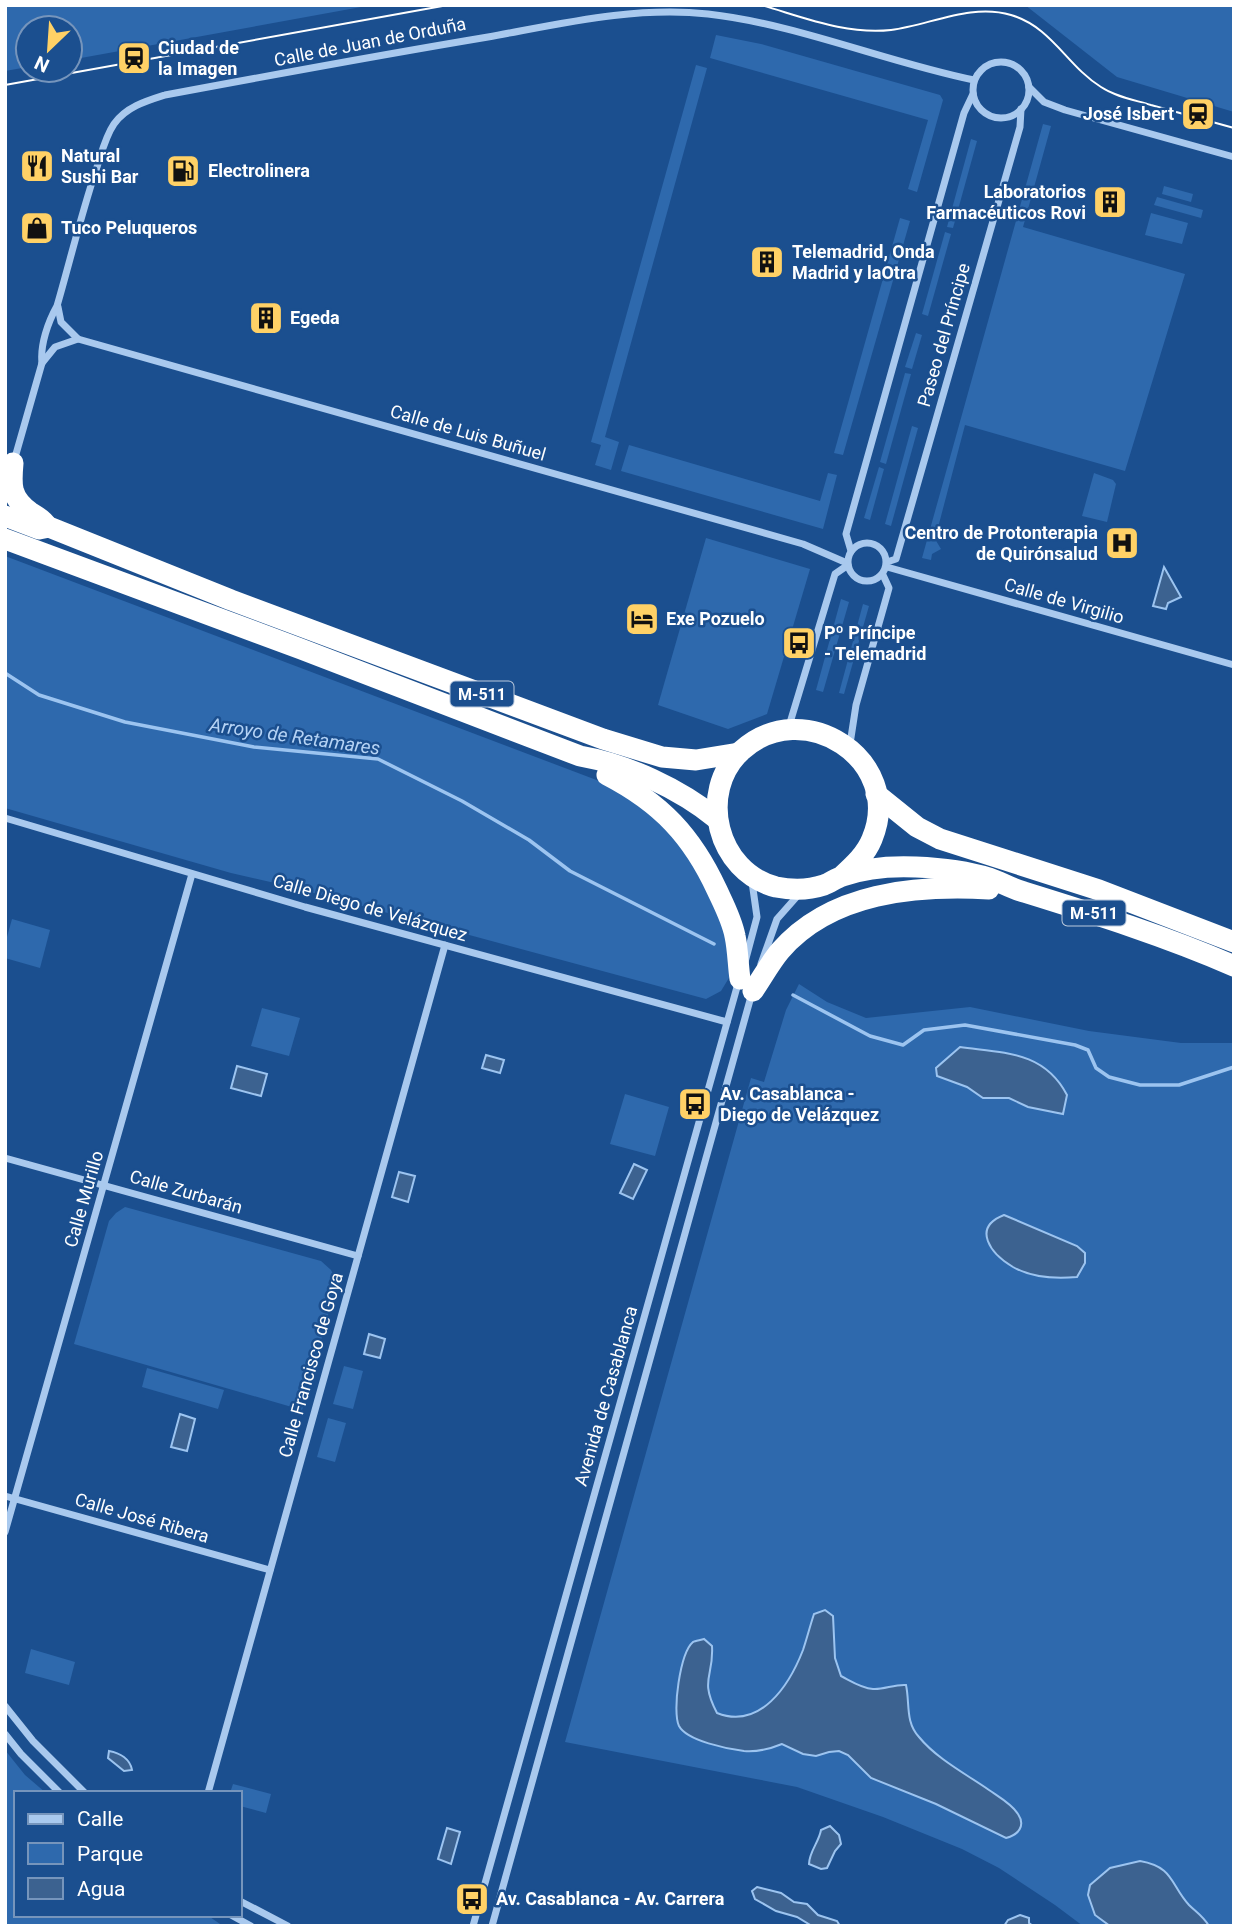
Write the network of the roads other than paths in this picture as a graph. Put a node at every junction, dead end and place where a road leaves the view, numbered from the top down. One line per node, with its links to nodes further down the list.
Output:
1 (974, 80): 2 (street); 3 (street); 6 (street, Calle de Juan de Orduña)
2 (1029, 87): 4 (street); 5 (street)
3 (973, 94): 4 (street); 13 (street)
4 (1021, 109): 15 (street, Paseo del Príncipe)
5 (1234, 157)
6 (57, 306): 7 (street); 8 (street)
7 (78, 339): 8 (street); 14 (street, Calle de Luis Buñuel)
8 (42, 363): 9 (street)
9 (9, 467): 11 (highway)
10 (5, 516): 11 (highway, M-511)
11 (49, 527): 19 (highway, M-511)
12 (5, 540): 20 (highway, M-511)
13 (851, 551): 14 (street); 15 (street)
14 (847, 564): 15 (street); 17 (street)
15 (886, 568): 16 (street, Calle de Virgilio); 18 (street, Paseo del Príncipe)
16 (1234, 665)
17 (788, 729): 18 (highway, M-511); 19 (highway, M-511)
18 (850, 748): 21 (highway, M-511)
19 (739, 753): 23 (highway, M-511)
20 (580, 756): 23 (highway, M-511); 32 (highway)
21 (876, 794): 26 (highway, M-511); 29 (highway, M-511)
22 (5, 818): 24 (street, Calle Diego de Velázquez)
23 (717, 819): 25 (highway, M-511)
24 (192, 874): 30 (street, Calle Diego de Velázquez); 35 (street, Calle Murillo)
25 (750, 874): 27 (highway, M-511); 32 (street, Avenida de Casablanca)
26 (842, 876): 27 (highway, M-511); 28 (highway, M-511)
27 (804, 889): 32 (street, Avenida de Casablanca)
28 (1020, 891): 31 (highway, M-511); 32 (highway)
29 (1234, 942)
30 (445, 945): 33 (street, Calle Diego de Velázquez); 36 (street, Calle Francisco de Goya)
31 (1234, 966)
32 (746, 985): 33 (street, Avenida de Casablanca); 51 (street, Avenida de Casablanca)
33 (727, 1022): 50 (street, Avenida de Casablanca)
34 (5, 1158): 35 (street, Calle Zurbarán)
35 (104, 1186): 36 (street, Calle Zurbarán); 38 (street, Calle Murillo)
36 (358, 1256): 40 (street, Calle Francisco de Goya)
37 (5, 1496): 38 (street, Calle José Ribera)
38 (15, 1498): 39 (street, Calle Murillo); 40 (street, Calle José Ribera)
39 (5, 1532)
40 (270, 1570): 45 (street, Calle Francisco de Goya)
41 (5, 1706): 44 (street)
42 (5, 1734): 43 (street)
43 (58, 1791)
44 (83, 1791)
45 (209, 1791)
46 (242, 1901): 49 (street)
47 (235, 1917): 48 (street)
48 (251, 1926)
49 (288, 1926)
50 (473, 1926)
51 (492, 1926)

